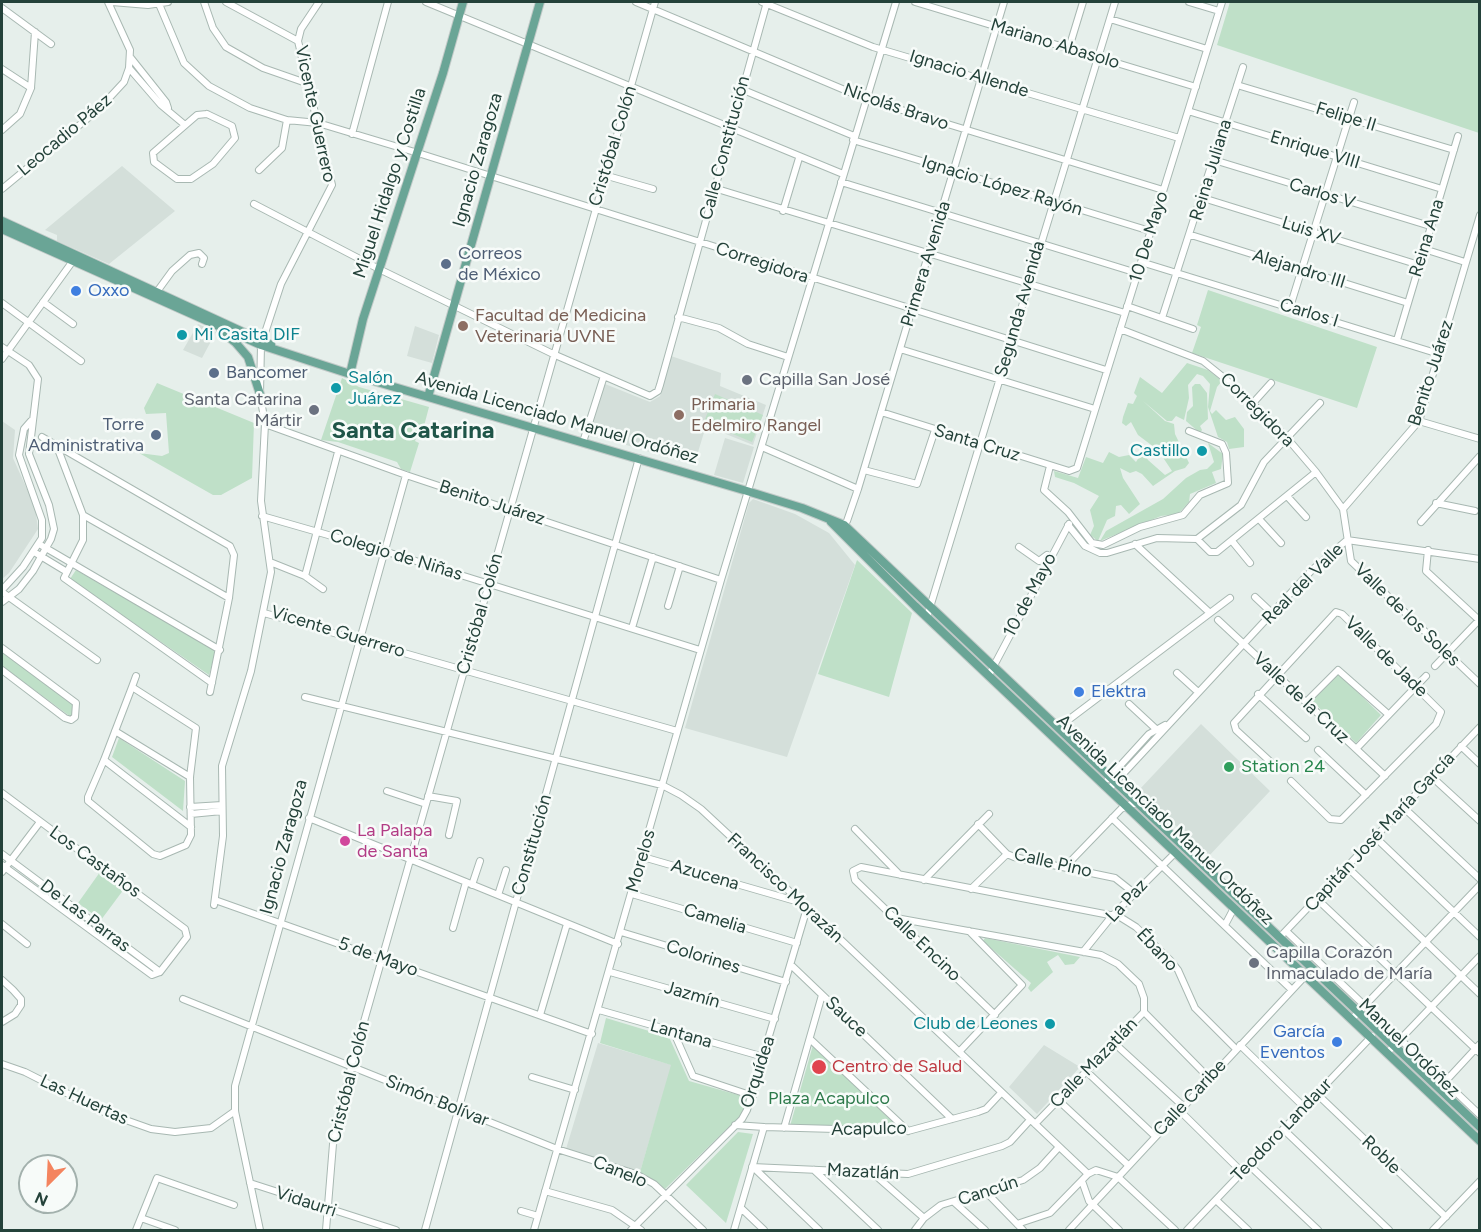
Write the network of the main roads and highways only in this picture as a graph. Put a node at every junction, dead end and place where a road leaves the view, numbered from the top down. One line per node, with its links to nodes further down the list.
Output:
1 (463, 2): 9 (main road, Miguel Hidalgo y Costilla)
2 (540, 2): 11 (main road, Ignacio Zaragoza)
3 (2, 221): 5 (main road, Avenida Licenciado Manuel Ordóñez)
4 (2, 229): 5 (main road, Avenida Licenciado Manuel Ordóñez)
5 (75, 258): 6 (main road, Avenida Licenciado Manuel Ordóñez)
6 (155, 294): 7 (main road, Avenida Licenciado Manuel Ordóñez); 8 (main road, Avenida Licenciado Manuel Ordóñez)
7 (198, 316): 8 (main road, Avenida Licenciado Manuel Ordóñez); 10 (main road)
8 (262, 342): 9 (main road, Avenida Licenciado Manuel Ordóñez)
9 (350, 374): 11 (main road, Avenida Licenciado Manuel Ordóñez)
10 (260, 394)
11 (428, 397): 12 (main road, Avenida Licenciado Manuel Ordóñez)
12 (841, 528): 13 (main road, Avenida Licenciado Manuel Ordóñez); 14 (main road, Avenida Licenciado Manuel Ordóñez)
13 (1154, 833): 14 (main road); 15 (main road, Avenida Licenciado Manuel Ordóñez)
14 (1178, 841): 15 (main road); 16 (main road, Avenida Licenciado Manuel Ordóñez)
15 (1175, 852): 16 (main road); 18 (main road, Avenida Licenciado Manuel Ordóñez)
16 (1204, 866): 17 (main road, Avenida Licenciado Manuel Ordóñez)
17 (1479, 1127)
18 (1479, 1141)

